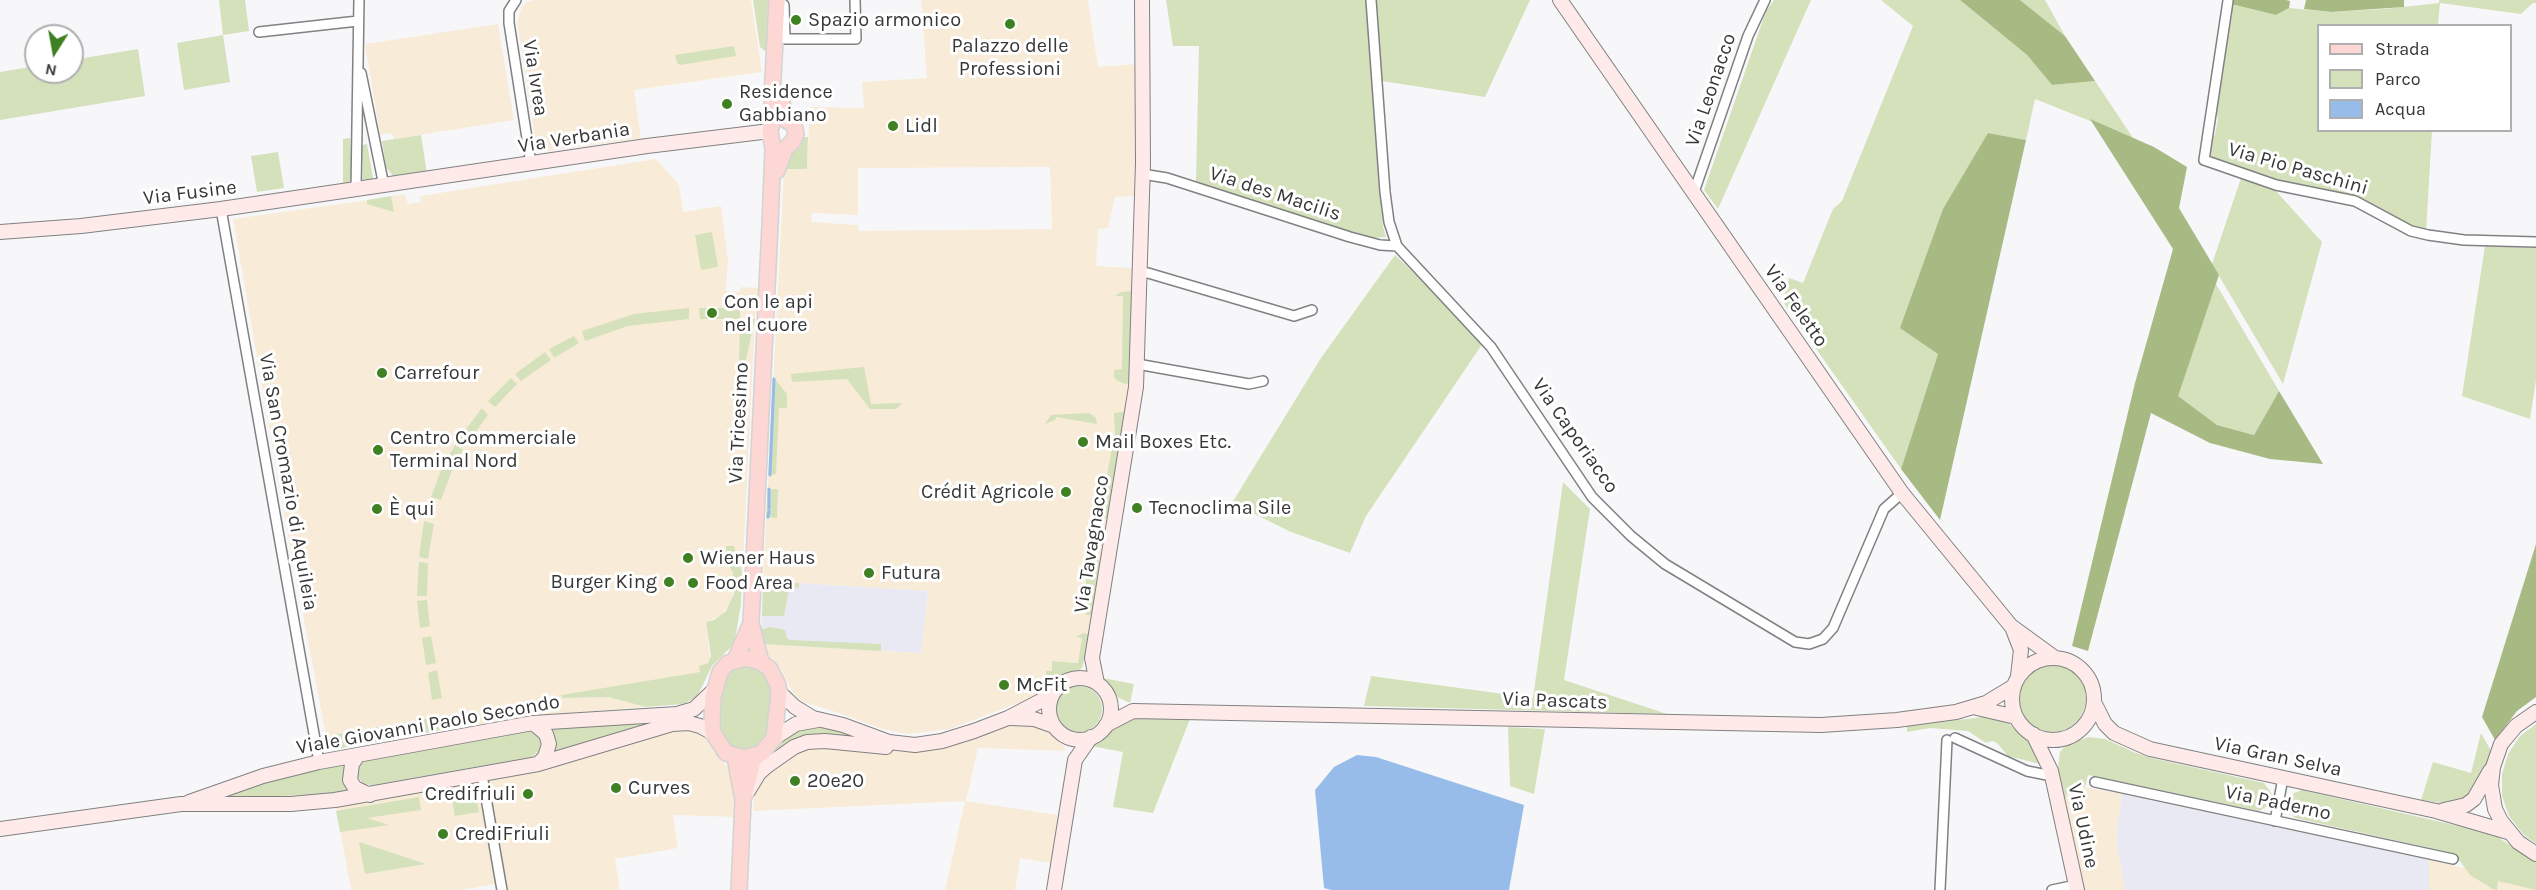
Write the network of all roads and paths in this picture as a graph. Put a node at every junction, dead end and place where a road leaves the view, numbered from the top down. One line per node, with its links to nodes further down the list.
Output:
1 (359, 0): 11 (street)
2 (516, 0): 18 (street, Via Ivrea)
3 (777, 0): 17 (main road, Via Tricesimo)
4 (786, 0): 13 (main road, Via Tricesimo)
5 (855, 0): 13 (street)
6 (1142, 0): 19 (main road, Via Tavagnacco)
7 (1371, 0): 26 (street, Via Caporiacco)
8 (1560, 0): 22 (main road, Via Feletto)
9 (1765, 0): 22 (street, Via Leonacco)
10 (2228, 1): 25 (street, Via Pio Paschini)
11 (358, 21): 12 (street); 14 (street)
12 (260, 32)
13 (785, 39): 17 (main road, Via Tricesimo)
14 (357, 50): 15 (street); 16 (street)
15 (372, 129): 16 (street); 20 (street)
16 (357, 132): 21 (street)
17 (778, 132): 18 (main road, Via Verbania); 32 (main road, Via Tricesimo)
18 (531, 164): 20 (main road, Via Verbania)
19 (1142, 174): 26 (street, Via des Macilis); 27 (main road, Via Tavagnacco)
20 (384, 186): 21 (main road, Via Fusine)
21 (356, 190): 23 (main road, Via Fusine)
22 (1694, 192): 31 (main road, Via Feletto)
23 (220, 209): 24 (main road, Via Fusine); 68 (street, Via San Cromazio di Aquileia)
24 (0, 232)
25 (2536, 242)
26 (1397, 246): 31 (street, Via Caporiacco)
27 (1139, 273): 28 (street); 29 (main road, Via Tavagnacco)
28 (1312, 310)
29 (1137, 364): 30 (street); 34 (main road, Via Tavagnacco)
30 (1263, 381)
31 (1902, 493): 33 (main road, Via Feletto)
32 (751, 623): 36 (main road, Via Tricesimo); 37 (main road, Via Tricesimo)
33 (2011, 626): 35 (main road, Via Feletto); 39 (main road, Via Feletto)
34 (1092, 658): 38 (main road, Via Tavagnacco); 40 (main road, Via Tavagnacco)
35 (2055, 658): 39 (main road); 45 (main road)
36 (735, 660): 37 (main road); 41 (main road)
37 (761, 662): 42 (main road)
38 (1077, 678): 40 (main road); 43 (main road)
39 (2016, 681): 46 (main road, Via Pascats); 49 (main road)
40 (1097, 683): 44 (main road)
41 (714, 690): 52 (main road, Viale Giovanni Paolo Secondo); 56 (main road)
42 (779, 693): 51 (main road); 62 (main road)
43 (1052, 695): 50 (main road); 54 (main road)
44 (1108, 696): 47 (main road, Via Pascats); 53 (main road)
45 (2094, 702): 55 (main road); 57 (main road)
46 (1975, 708): 47 (main road, Via Pascats); 49 (main road, Via Pascats)
47 (1133, 711): 53 (main road, Via Pascats)
48 (2536, 712): 70 (main road)
49 (2016, 717): 58 (main road)
50 (1008, 718): 54 (main road); 63 (main road)
51 (821, 720): 62 (main road); 63 (main road)
52 (532, 723): 64 (main road, Viale Giovanni Paolo Secondo); 69 (main road)
53 (1106, 725): 61 (main road)
54 (1054, 726): 60 (main road)
55 (2081, 729): 57 (main road, Via Gran Selva); 59 (main road)
56 (713, 733): 66 (main road); 69 (main road, Viale Giovanni Paolo Secondo)
57 (2114, 733): 73 (main road, Via Gran Selva)
58 (2033, 734): 59 (main road); 71 (main road, Via Udine)
59 (2068, 736): 71 (main road, Via Udine)
60 (1066, 737): 61 (main road); 67 (main road)
61 (1091, 737): 67 (main road)
62 (774, 738): 65 (main road)
63 (915, 745): 76 (main road)
64 (358, 755): 68 (main road, Viale Giovanni Paolo Secondo); 75 (main road)
65 (754, 756): 66 (main road); 76 (main road)
66 (735, 757): 76 (main road)
67 (1075, 760): 87 (main road)
68 (319, 762): 77 (main road, Viale Giovanni Paolo Secondo)
69 (538, 764): 72 (main road, Viale Giovanni Paolo Secondo)
70 (2493, 767): 78 (main road, Via Gran Selva); 81 (main road)
71 (2052, 774): 84 (main road, Via Udine); 88 (street)
72 (482, 775): 75 (main road, Viale Giovanni Paolo Secondo); 85 (street)
73 (2283, 778): 78 (main road, Via Gran Selva); 79 (street)
74 (2095, 782): 79 (street, Via Paderno)
75 (370, 795): 77 (main road, Viale Giovanni Paolo Secondo)
76 (743, 801): 86 (main road)
77 (182, 804): 80 (main road, Viale Giovanni Paolo Secondo)
78 (2436, 811): 81 (main road, Via Gran Selva)
79 (2276, 821): 83 (street, Via Paderno)
80 (0, 830)
81 (2508, 832): 82 (main road)
82 (2536, 854)
83 (2453, 859)
84 (2077, 888): 89 (street)
85 (502, 890)
86 (739, 890)
87 (1054, 890)
88 (1940, 890)
89 (2052, 890)

